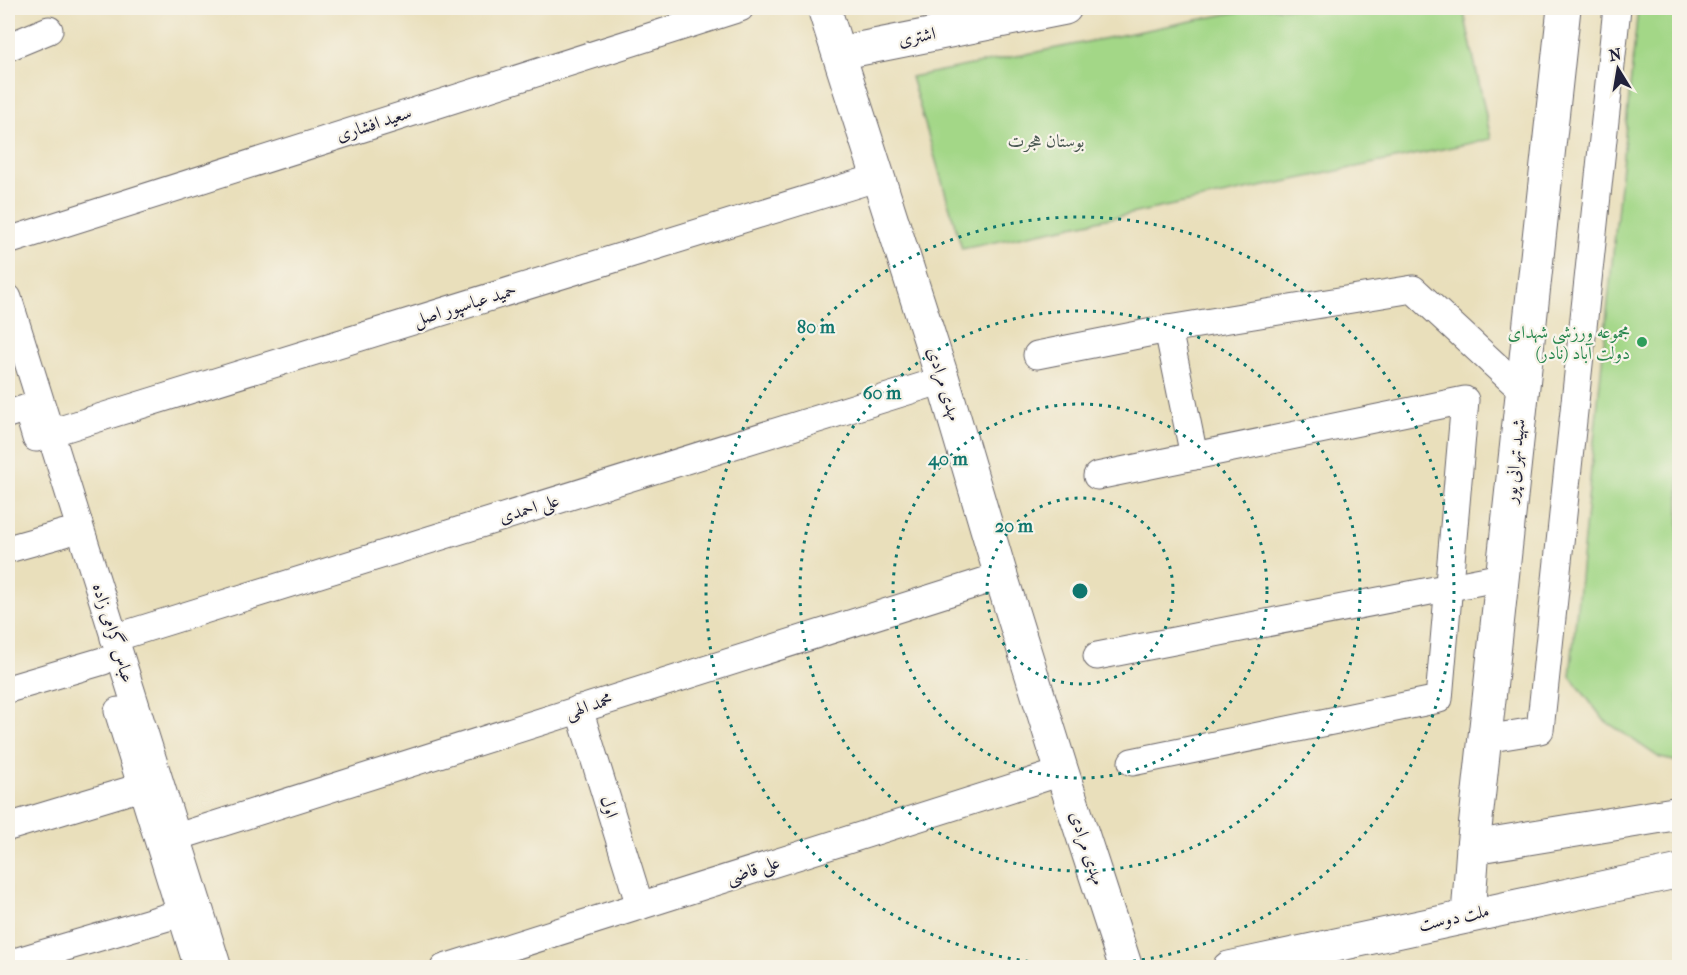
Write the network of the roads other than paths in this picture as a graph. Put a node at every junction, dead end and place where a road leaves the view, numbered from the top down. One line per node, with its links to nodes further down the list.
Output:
1 (740, 8): 10 (street, سعید افشاری)
2 (824, 8): 8 (street, مهدی مرادی)
3 (1065, 8): 8 (street, اشتری)
4 (1564, 8): 15 (street, شهید تهرانی پور)
5 (1617, 8): 29 (street)
6 (49, 30): 7 (street)
7 (8, 47)
8 (839, 53): 9 (street, مهدی مرادی)
9 (879, 177): 14 (street, مهدی مرادی); 17 (street, حمید عباسپور اصل)
10 (8, 241)
11 (8, 298): 17 (street, عباس گرامی زاده)
12 (1168, 329): 13 (street); 15 (street); 18 (street)
13 (1037, 355)
14 (943, 380): 22 (street, مهدی مرادی); 25 (street, علی احمدی)
15 (1523, 391): 23 (street, شهید تهرانی پور)
16 (8, 414): 20 (street)
17 (50, 433): 25 (street, عباس گرامی زاده)
18 (1194, 456): 19 (street); 24 (street)
19 (1097, 476)
20 (64, 533): 21 (street); 25 (street)
21 (8, 549)
22 (1001, 576): 28 (street, محمد الهی); 31 (street, مهدی مرادی)
23 (1502, 577): 24 (street); 29 (street, شهید تهرانی پور)
24 (1448, 588): 26 (street); 30 (street)
25 (109, 649): 27 (street, علی احمدی); 32 (street); 35 (street, عباس گرامی زاده)
26 (1097, 656)
27 (8, 689)
28 (579, 709): 35 (street, محمد الهی); 38 (street, اول)
29 (1485, 739): 36 (street, شهید تهرانی پور)
30 (1132, 762)
31 (1062, 772): 38 (street, علی قاضی); 45 (street, مهدی مرادی)
32 (141, 787): 34 (street); 39 (street)
33 (1680, 813): 36 (street)
34 (8, 827)
35 (177, 837): 43 (street, عباس گرامی زاده)
36 (1473, 847): 40 (street, شهید تهرانی پور)
37 (1680, 871): 40 (street, ملت دوست)
38 (640, 906): 44 (street, علی قاضی)
39 (181, 913): 41 (street); 42 (street)
40 (1468, 915): 46 (street, ملت دوست)
41 (8, 964)
42 (198, 968)
43 (218, 968)
44 (444, 968)
45 (1126, 968)
46 (1229, 968)

